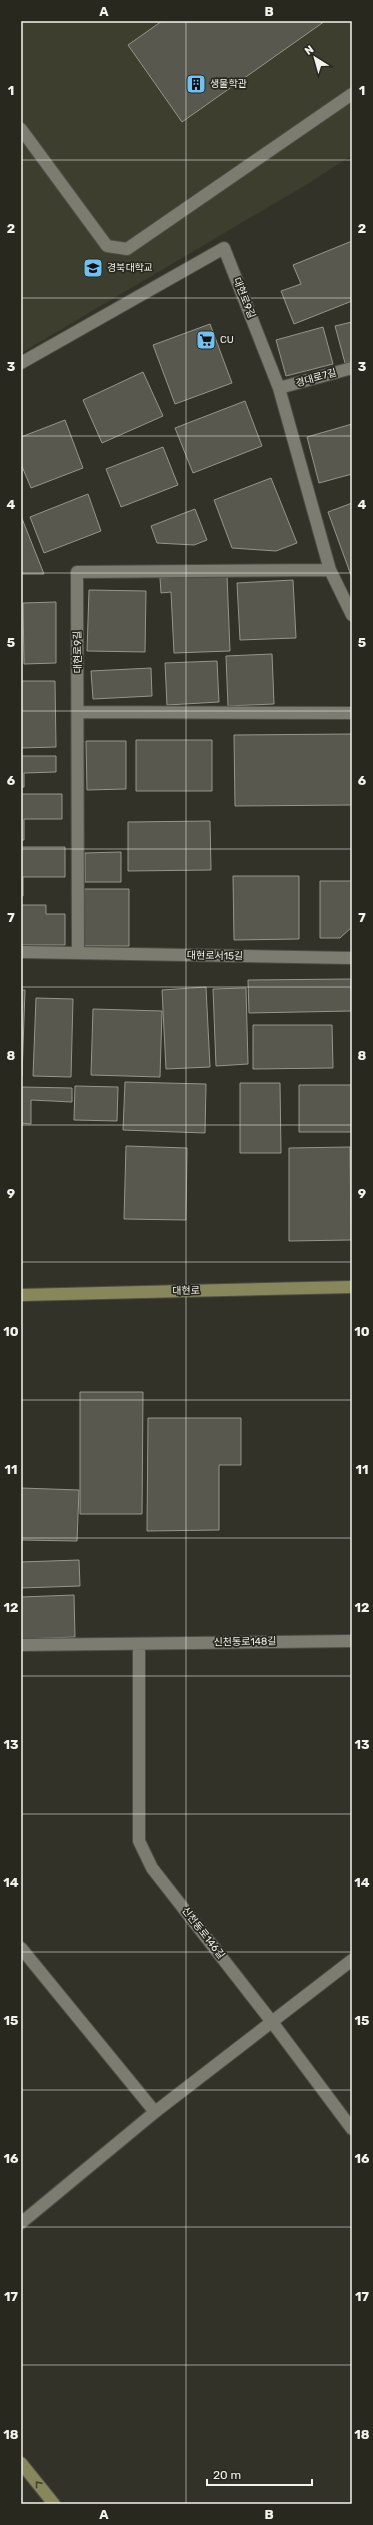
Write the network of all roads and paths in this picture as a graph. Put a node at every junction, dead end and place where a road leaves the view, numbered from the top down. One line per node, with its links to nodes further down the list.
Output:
1 (352, 94): 2 (street)
2 (21, 129)
3 (21, 363): 5 (street, 대현로9길)
4 (352, 368): 5 (street, 경대로7길)
5 (279, 388): 6 (street, 대현로9길)
6 (330, 570): 7 (street, 대현로9길); 8 (street, 대현로9길)
7 (352, 615)
8 (79, 712): 9 (street); 11 (street)
9 (352, 713)
10 (21, 952): 11 (street, 대현로서15길)
11 (78, 953): 12 (street, 대현로서15길)
12 (352, 958)
13 (352, 1287): 14 (main road, 대현로)
14 (21, 1295)
15 (352, 1641): 16 (street, 신천동로148길)
16 (139, 1644): 17 (street, 신천동로148길); 20 (street, 신천동로146길)
17 (21, 1645)
18 (21, 1948): 21 (street)
19 (352, 1960): 20 (street)
20 (272, 2022): 21 (street); 22 (street, 신천동로146길)
21 (155, 2112): 23 (street)
22 (352, 2128)
23 (21, 2223)
24 (21, 2463): 25 (main road, one-way to 24)
25 (54, 2504)

